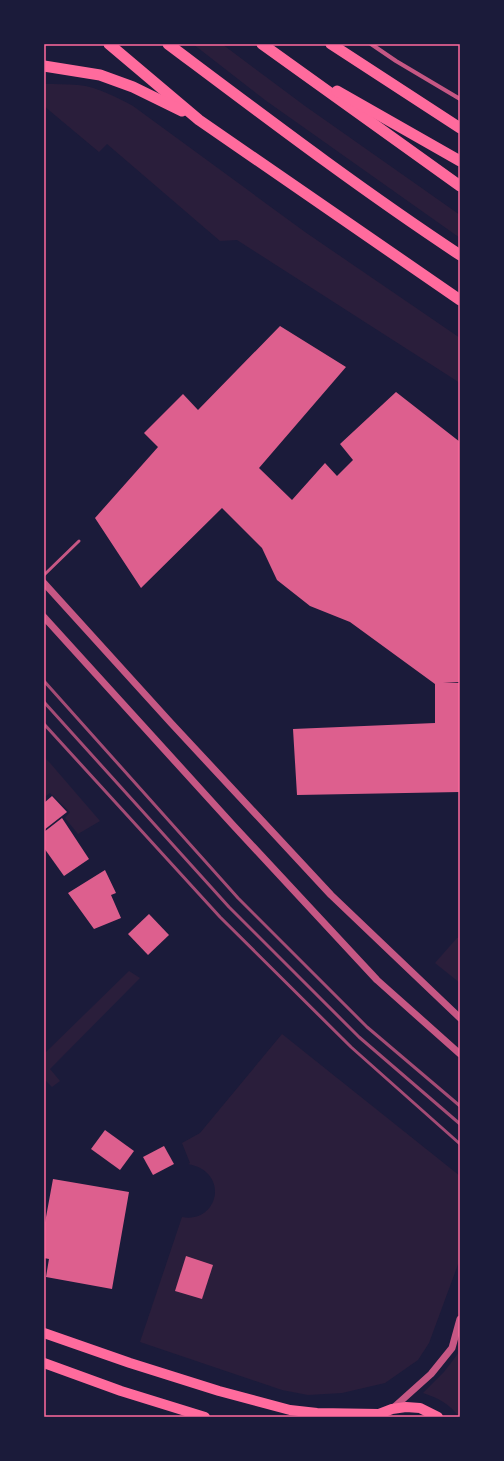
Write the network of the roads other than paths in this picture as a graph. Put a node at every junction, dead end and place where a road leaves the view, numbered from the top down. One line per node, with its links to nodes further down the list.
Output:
1 (109, 44): 9 (highway)
2 (168, 44): 13 (highway)
3 (262, 44): 6 (highway)
4 (331, 44): 10 (highway)
5 (372, 44): 8 (street)
6 (286, 62): 11 (highway); 12 (highway)
7 (44, 66): 9 (highway)
8 (460, 99)
9 (199, 120): 14 (highway)
10 (460, 128)
11 (460, 161)
12 (460, 186)
13 (460, 255)
14 (460, 300)
15 (79, 541): 16 (lane)
16 (44, 575)
17 (44, 583): 19 (street)
18 (44, 617): 20 (street)
19 (460, 1018)
20 (460, 1054)
21 (460, 1319): 24 (street)
22 (44, 1333): 25 (main road)
23 (44, 1363): 26 (main road)
24 (392, 1408): 25 (main road); 27 (main road)
25 (377, 1415)
26 (205, 1417)
27 (438, 1417)

